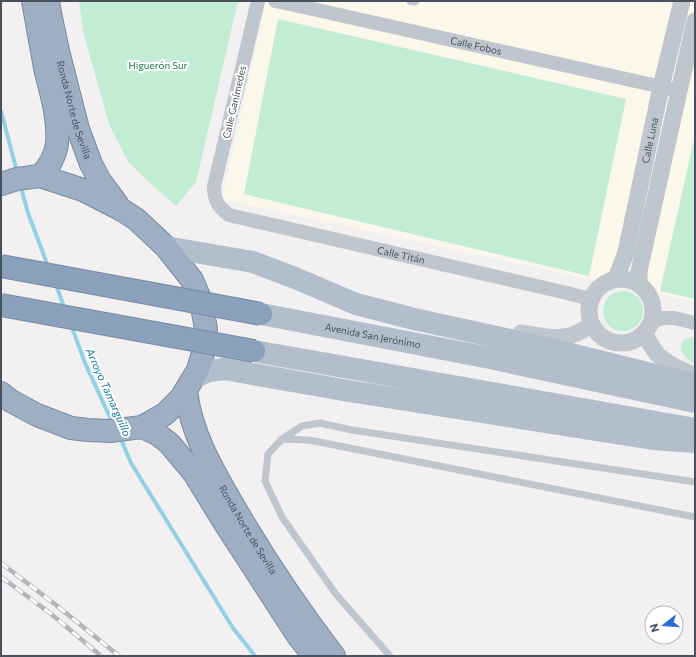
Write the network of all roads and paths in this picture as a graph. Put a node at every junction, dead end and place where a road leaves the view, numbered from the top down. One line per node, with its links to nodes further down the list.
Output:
1 (32, 1): 12 (highway, Ronda Norte de Sevilla)
2 (48, 1): 15 (highway, Ronda Norte de Sevilla)
3 (258, 1): 14 (street, Calle Ganímedes)
4 (275, 1): 8 (street, Calle Fobos)
5 (410, 1): 6 (lane)
6 (416, 1)
7 (682, 1): 10 (street, Calle Luna)
8 (299, 3): 10 (street, Calle Fobos)
9 (695, 21): 11 (street, Calle Luna)
10 (661, 87): 11 (street, Calle Fobos); 18 (street, Calle Luna)
11 (679, 91): 19 (street, Calle Luna)
12 (40, 176): 13 (highway, Ronda Norte de Sevilla); 15 (highway, Ronda Norte de Sevilla)
13 (1, 184)
14 (217, 203): 20 (street, Calle Titán)
15 (122, 210): 16 (highway, Ronda Norte de Sevilla)
16 (166, 247): 23 (main road); 30 (highway, Ronda Norte de Sevilla)
17 (1, 266): 22 (highway, bridge)
18 (616, 279): 19 (street); 20 (street)
19 (639, 284): 26 (street)
20 (590, 299): 25 (street)
21 (1, 305): 27 (highway, bridge)
22 (261, 314): 32 (main road, Avenida San Jerónimo)
23 (414, 319): 25 (street); 29 (main road)
24 (695, 323): 26 (street)
25 (592, 325): 26 (street)
26 (648, 327): 28 (street)
27 (254, 351): 34 (main road)
28 (695, 375)
29 (695, 384)
30 (190, 385): 33 (highway, Ronda Norte de Sevilla); 36 (main road); 40 (highway, Ronda Norte de Sevilla)
31 (1, 393): 33 (highway, Ronda Norte de Sevilla)
32 (695, 402)
33 (142, 427): 39 (highway, Ronda Norte de Sevilla)
34 (695, 429)
35 (282, 439): 37 (lane); 38 (lane); 41 (lane)
36 (695, 442)
37 (695, 482)
38 (695, 517)
39 (314, 656)
40 (334, 656)
41 (390, 656)

